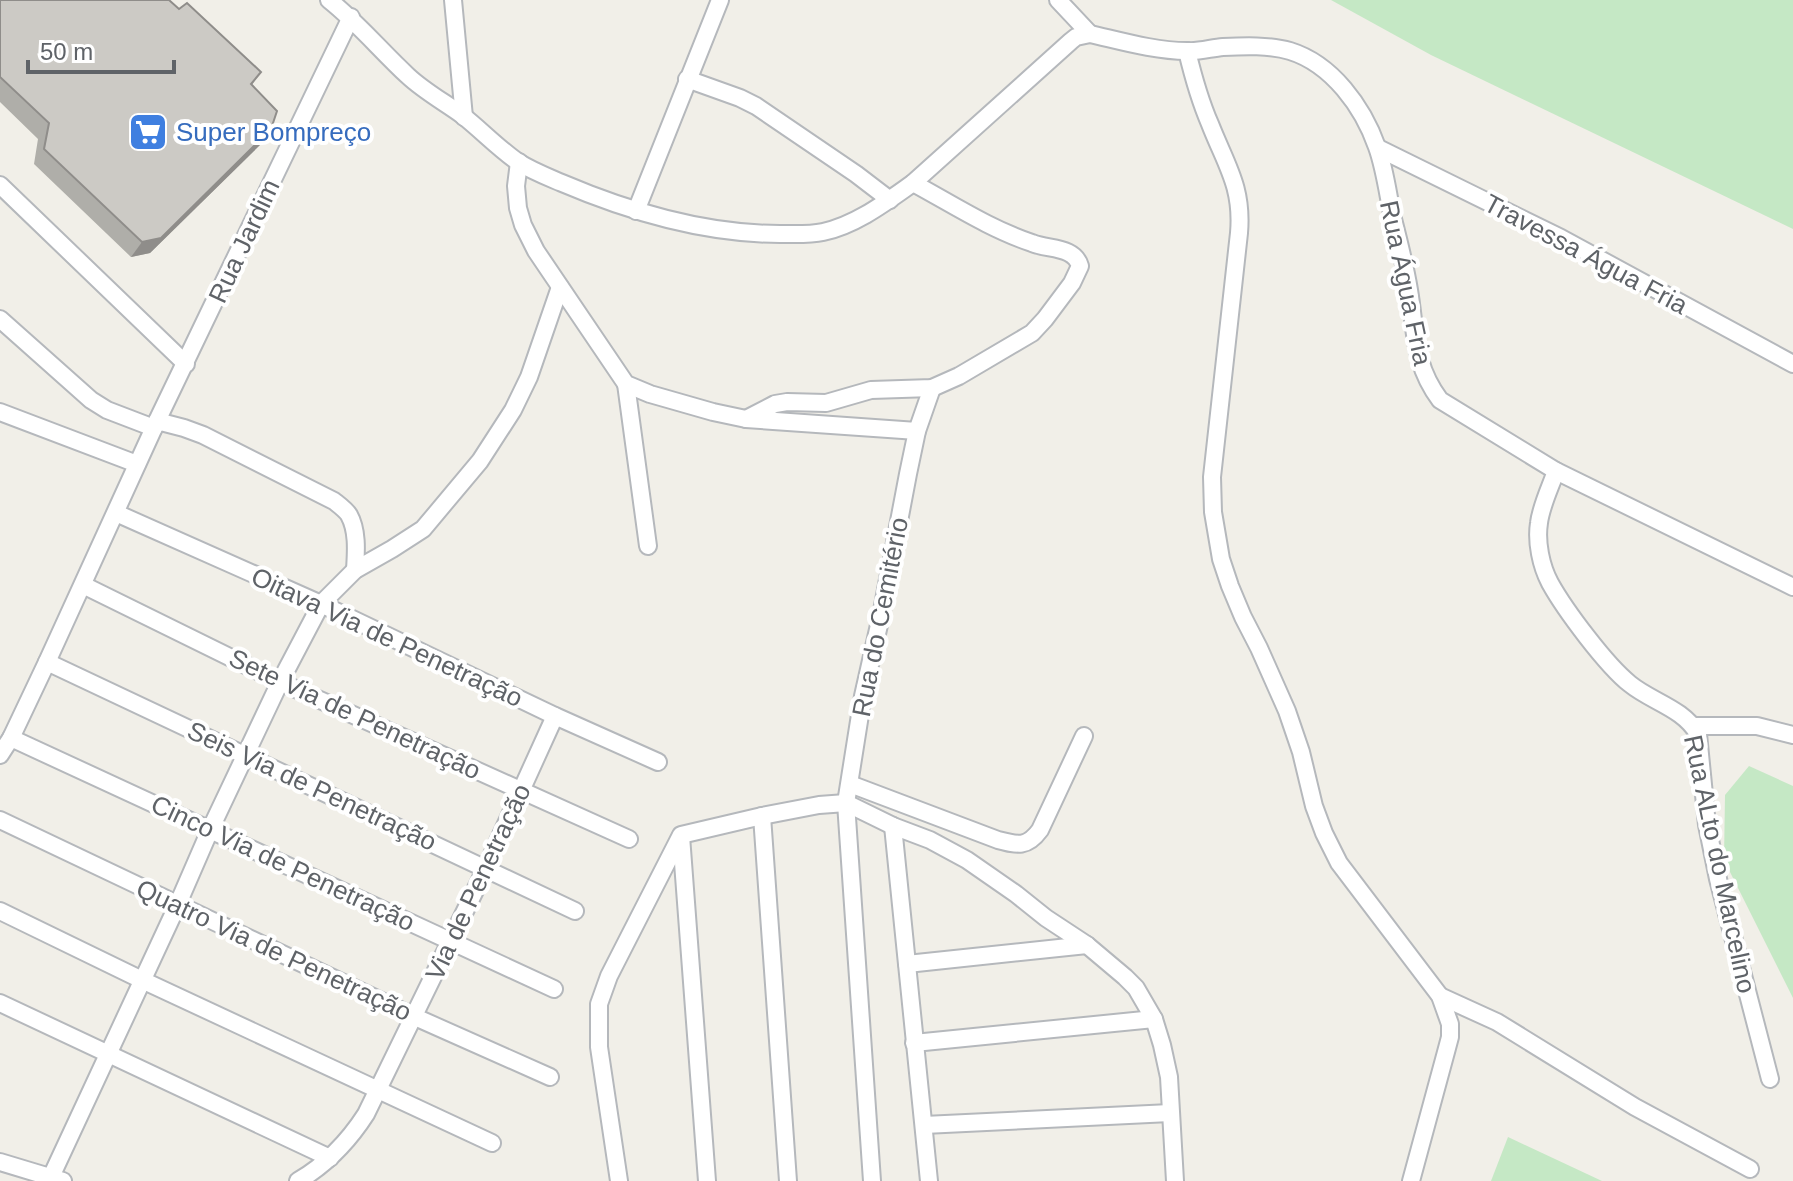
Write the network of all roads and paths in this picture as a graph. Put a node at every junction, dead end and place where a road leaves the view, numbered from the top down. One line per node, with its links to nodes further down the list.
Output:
1 (329, 0): 5 (street)
2 (453, 0): 9 (street)
3 (720, 0): 8 (street)
4 (1058, 0): 6 (street)
5 (351, 17): 9 (street); 18 (street, Rua Jardim)
6 (1090, 34): 7 (street, Rua Água Fria); 12 (street)
7 (1187, 51): 10 (street, Rua Água Fria); 62 (street)
8 (687, 79): 14 (street); 15 (street)
9 (464, 117): 11 (street)
10 (1378, 148): 19 (street, Travessa Água Fria); 27 (street, Rua Água Fria)
11 (519, 162): 15 (street); 16 (street)
12 (913, 183): 14 (street); 21 (street)
13 (0, 185): 18 (street)
14 (890, 200): 15 (street)
15 (636, 211)
16 (560, 287): 20 (street); 30 (street)
17 (0, 319): 24 (street)
18 (186, 364): 24 (street, Rua Jardim)
19 (1793, 364)
20 (626, 384): 23 (street); 29 (street)
21 (932, 388): 23 (street); 25 (street, Rua do Cemitério)
22 (0, 412): 26 (street)
23 (746, 419): 25 (street)
24 (155, 424): 26 (street, Rua Jardim); 30 (street)
25 (917, 431): 44 (street, Rua do Cemitério)
26 (137, 464): 28 (street, Rua Jardim)
27 (1556, 471): 32 (street, Rua Água Fria); 37 (street, Rua ALto do Marcelino)
28 (116, 513): 31 (street, Rua Jardim); 33 (street, Oitava Via de Penetração)
29 (648, 546)
30 (355, 570): 33 (street)
31 (83, 585): 34 (street, Rua Jardim); 35 (street, Sete Via de Penetração)
32 (1793, 587)
33 (321, 604): 35 (street); 36 (street, Oitava Via de Penetração)
34 (47, 662): 40 (street, Rua Jardim); 42 (street, Seis Via de Penetração)
35 (280, 682): 42 (street); 45 (street, Sete Via de Penetração)
36 (555, 716): 43 (street, Oitava Via de Penetração); 45 (street, Via de Penetração)
37 (1693, 726): 38 (street); 69 (street, Rua ALto do Marcelino)
38 (1793, 735)
39 (1084, 736): 44 (street)
40 (11, 738): 41 (street, Rua Jardim); 50 (street, Cinco Via de Penetração)
41 (0, 755)
42 (246, 755): 50 (street); 53 (street, Seis Via de Penetração)
43 (658, 762)
44 (850, 784): 46 (street, Rua do Cemitério)
45 (521, 791): 52 (street, Sete Via de Penetração); 53 (street, Via de Penetração)
46 (846, 803): 47 (street); 49 (street); 82 (street, Rua do Cemitério)
47 (762, 816): 51 (street); 81 (street)
48 (0, 820): 54 (street, Quatro Via de Penetração)
49 (893, 826): 58 (street); 59 (street)
50 (210, 830): 54 (street); 57 (street, Cinco Via de Penetração)
51 (681, 835): 79 (street); 80 (street)
52 (629, 839)
53 (486, 868): 56 (street, Seis Via de Penetração); 57 (street, Via de Penetração)
54 (177, 906): 60 (street); 64 (street, Quatro Via de Penetração)
55 (0, 911): 60 (street)
56 (575, 911)
57 (451, 940): 61 (street, Cinco Via de Penetração); 64 (street, Via de Penetração)
58 (1087, 945): 59 (street); 65 (street)
59 (907, 964): 66 (street)
60 (142, 980): 67 (street); 70 (street)
61 (554, 989)
62 (1440, 996): 76 (street); 85 (street)
63 (0, 1003): 67 (street)
64 (415, 1017): 68 (street, Quatro Via de Penetração); 70 (street, Via de Penetração)
65 (1154, 1019): 66 (street); 71 (street)
66 (914, 1043): 72 (street)
67 (108, 1054): 74 (street); 77 (street)
68 (550, 1077)
69 (1770, 1079)
70 (379, 1090): 73 (street); 74 (street, Via de Penetração)
71 (1170, 1113): 72 (street); 84 (street)
72 (924, 1125): 83 (street)
73 (492, 1143)
74 (330, 1158): 78 (street, Via de Penetração)
75 (0, 1162): 77 (street)
76 (1750, 1169)
77 (57, 1179)
78 (298, 1181)
79 (619, 1181)
80 (707, 1181)
81 (788, 1181)
82 (872, 1181)
83 (929, 1181)
84 (1175, 1181)
85 (1411, 1181)

